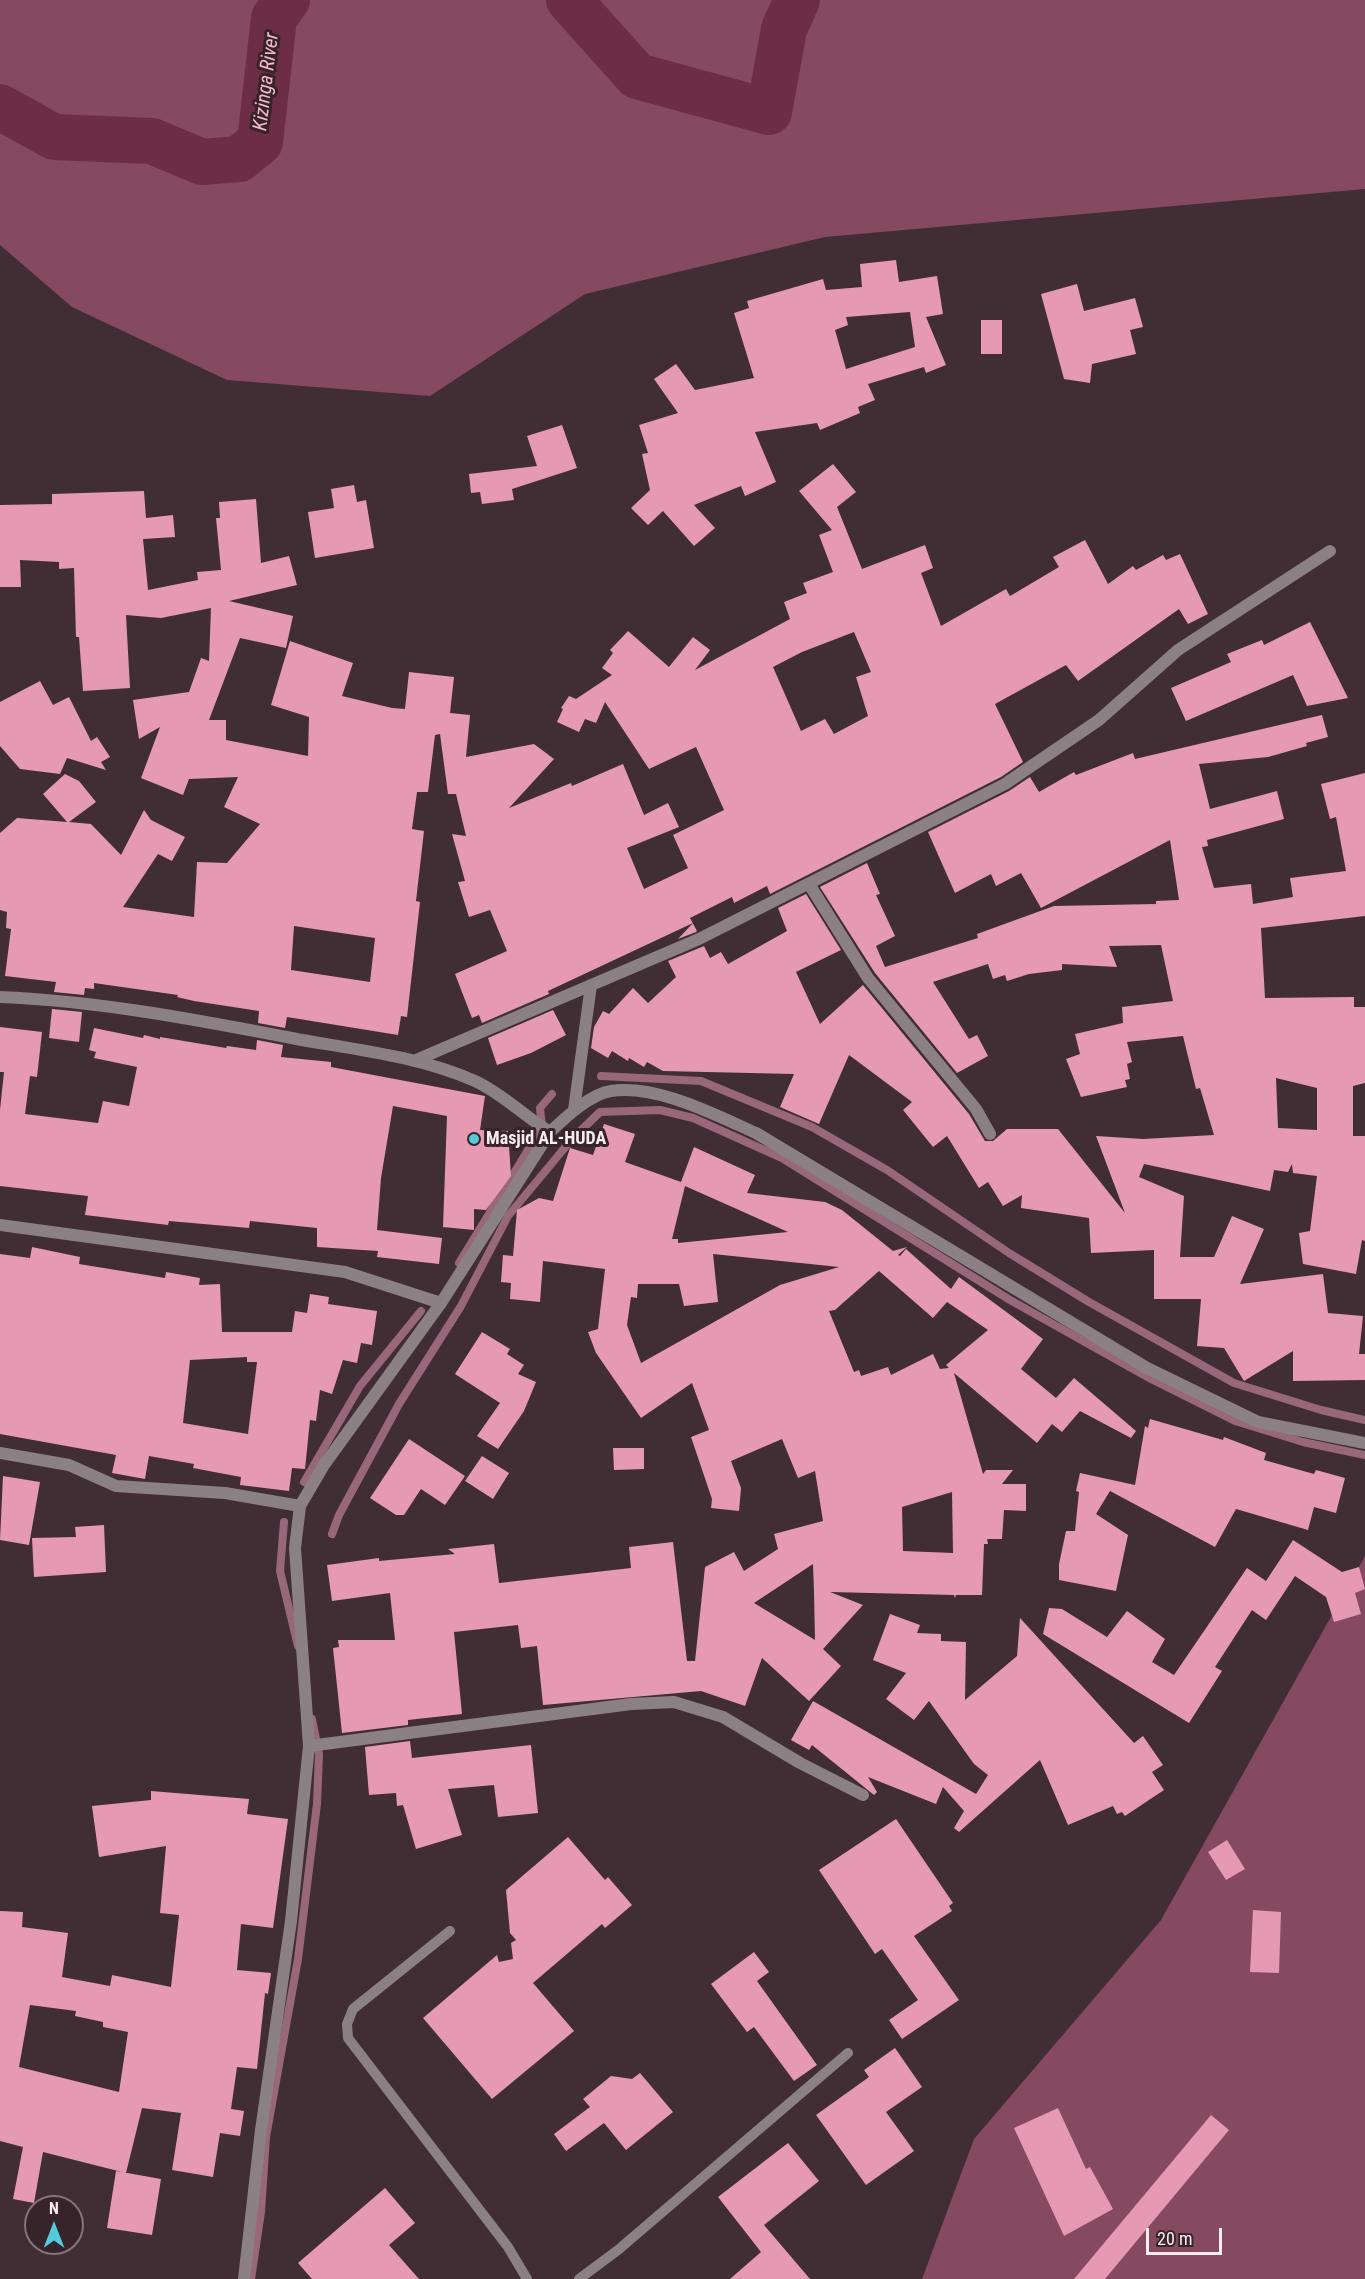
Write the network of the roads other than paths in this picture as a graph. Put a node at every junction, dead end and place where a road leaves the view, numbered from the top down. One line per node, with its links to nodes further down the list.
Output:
1 (1330, 550): 2 (street)
2 (809, 884): 3 (street); 8 (street)
3 (591, 985): 5 (street); 6 (street)
4 (0, 997): 5 (street)
5 (416, 1060): 7 (street)
6 (574, 1110): 7 (street); 11 (street)
7 (550, 1132): 10 (street)
8 (990, 1134)
9 (0, 1225): 10 (street)
10 (441, 1303): 13 (street)
11 (1365, 1443)
12 (0, 1453): 13 (street)
13 (300, 1506): 14 (street)
14 (309, 1746): 15 (street); 18 (street)
15 (863, 1795)
16 (450, 1931): 19 (lane)
17 (848, 2053): 20 (lane)
18 (244, 2279)
19 (527, 2279)
20 (579, 2279)

